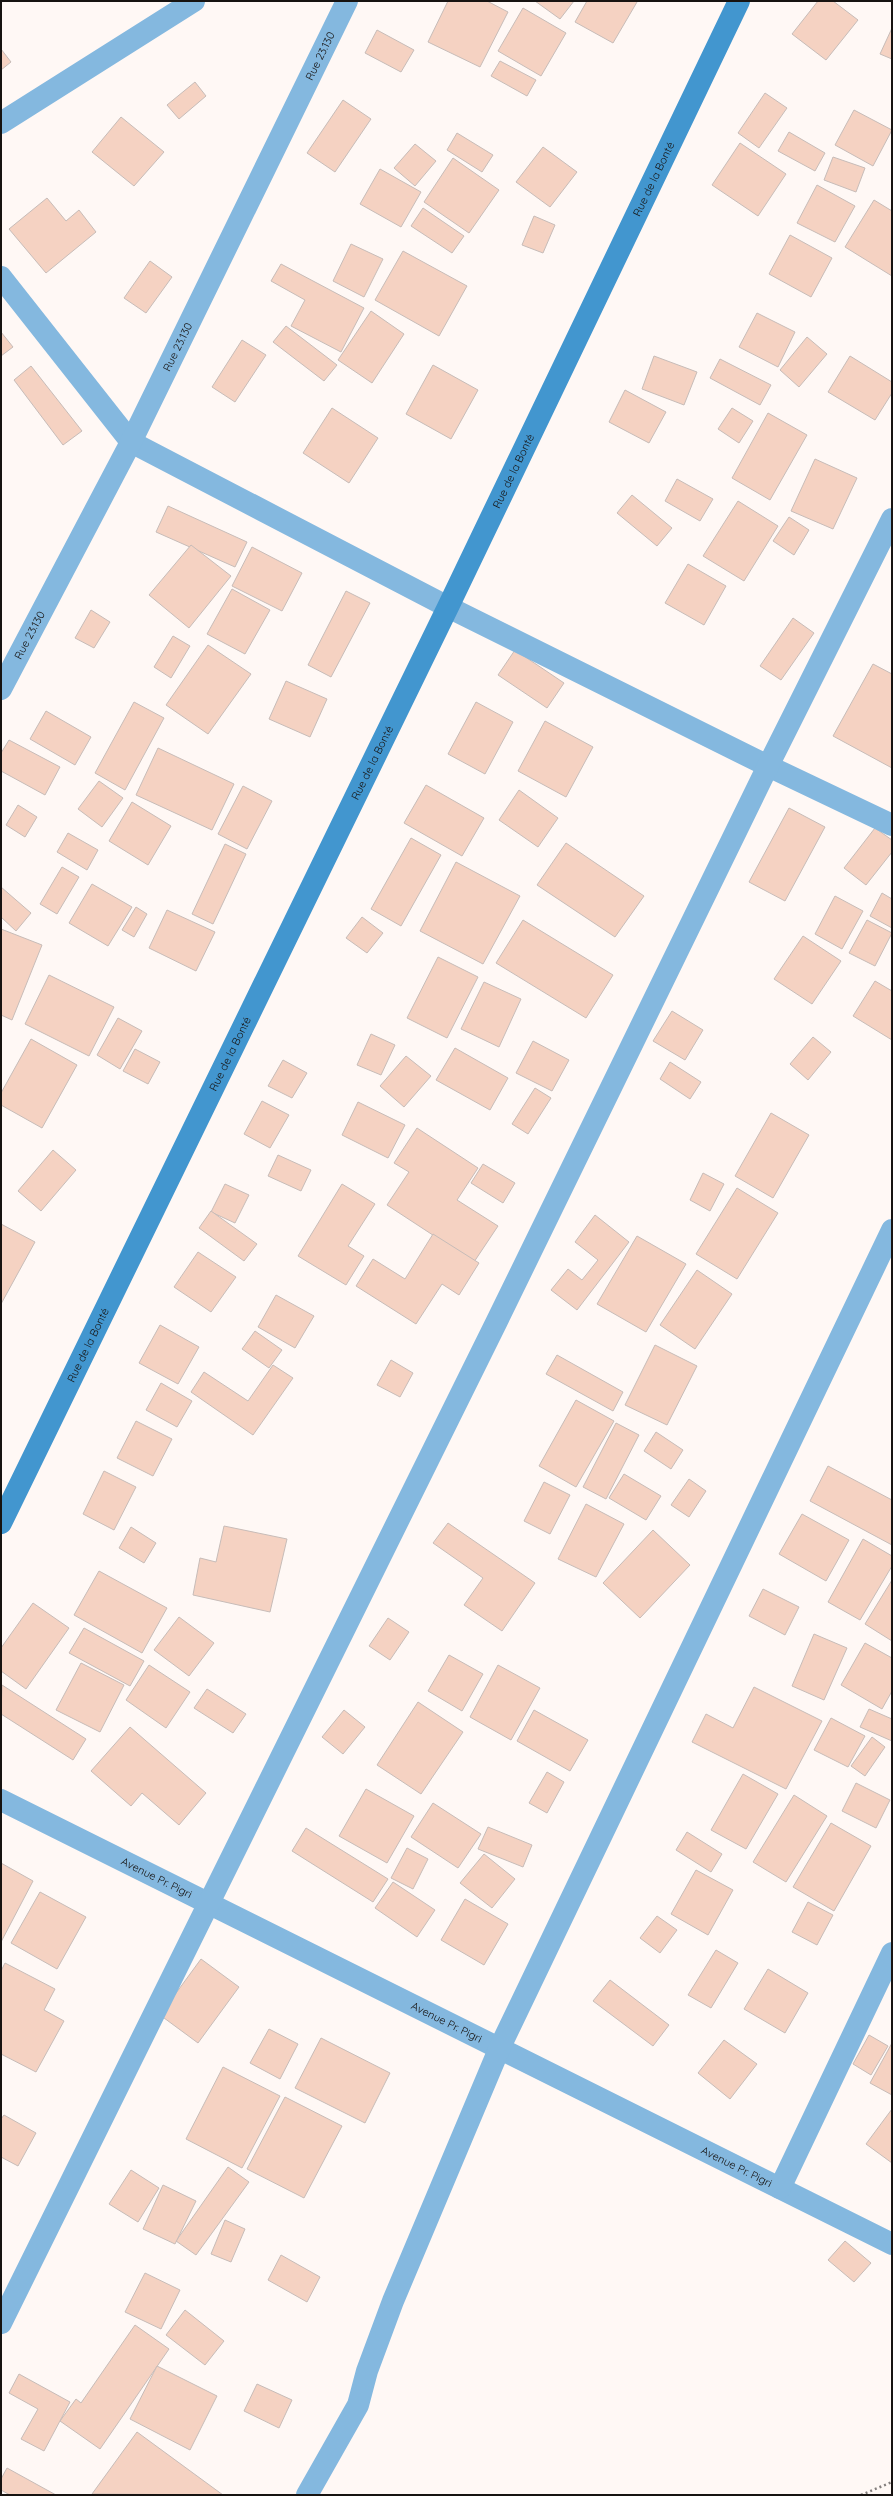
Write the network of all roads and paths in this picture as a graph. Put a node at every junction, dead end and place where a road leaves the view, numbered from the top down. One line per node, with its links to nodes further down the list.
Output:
1 (194, 1): 4 (street)
2 (347, 1): 6 (street, Rue 23.130)
3 (739, 1): 8 (street, Rue de la Bonté)
4 (1, 122)
5 (1, 277): 6 (street)
6 (131, 442): 8 (street); 9 (street, Rue 23.130)
7 (892, 519): 10 (street)
8 (448, 607): 10 (street); 13 (street, Rue de la Bonté)
9 (1, 689)
10 (768, 766): 11 (street); 15 (street)
11 (892, 825)
12 (892, 1230): 17 (street)
13 (1, 1524)
14 (1, 1800): 15 (street, Avenue Pr. Pigri)
15 (208, 1904): 17 (street, Avenue Pr. Pigri); 20 (street)
16 (892, 1953): 18 (street)
17 (500, 2047): 18 (street, Avenue Pr. Pigri); 22 (street)
18 (780, 2188): 19 (street, Avenue Pr. Pigri)
19 (892, 2244)
20 (1, 2323)
21 (892, 2482): 23 (path)
22 (307, 2495)
23 (861, 2495)

